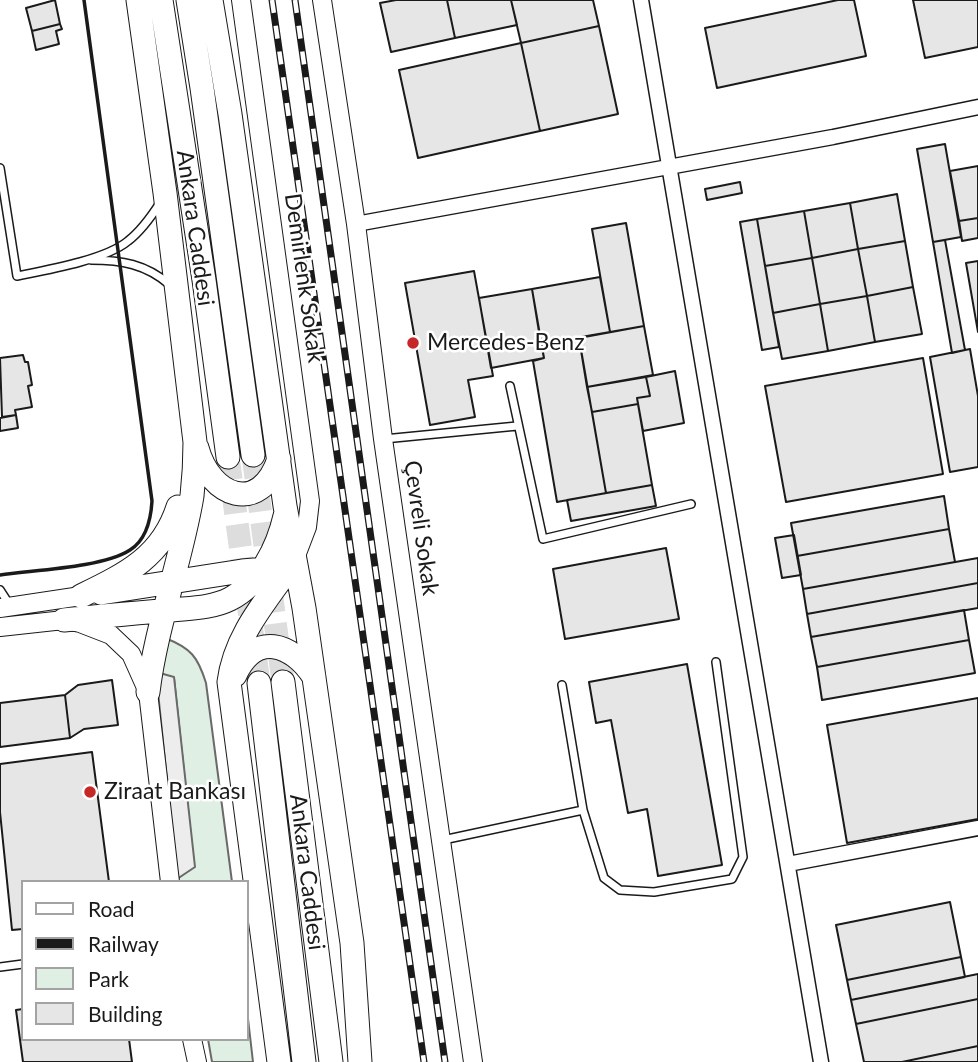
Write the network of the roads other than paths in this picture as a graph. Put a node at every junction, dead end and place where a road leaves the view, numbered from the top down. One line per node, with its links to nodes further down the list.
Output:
1 (138, 0): 11 (highway)
2 (161, 0): 21 (highway, Ankara Caddesi)
3 (188, 0): 20 (highway, Ankara Caddesi)
4 (212, 0): 22 (highway)
5 (240, 0): 25 (street, Demirlenk Sokak)
6 (322, 0): 12 (street, Çevreli Sokak)
7 (641, 0): 9 (street)
8 (978, 107): 9 (street)
9 (671, 167): 12 (street); 43 (street)
10 (0, 168): 13 (lane)
11 (165, 193): 13 (lane); 14 (highway)
12 (356, 224): 18 (street, Çevreli Sokak)
13 (83, 260): 14 (lane)
14 (178, 293): 15 (highway)
15 (189, 385): 19 (highway); 28 (highway)
16 (510, 386): 17 (lane)
17 (517, 426): 18 (lane); 23 (lane)
18 (383, 439): 42 (street, Çevreli Sokak)
19 (195, 442): 22 (highway); 26 (highway)
20 (253, 455)
21 (228, 457)
22 (279, 459): 24 (highway)
23 (691, 504)
24 (286, 510): 25 (highway); 25 (highway)
25 (278, 571): 26 (highway); 30 (highway); 34 (highway); 39 (highway)
26 (171, 583): 28 (highway); 30 (highway)
27 (0, 590): 29 (lane)
28 (81, 596): 29 (street)
29 (5, 607)
30 (165, 610): 31 (highway); 38 (highway)
31 (64, 620): 32 (street); 38 (street)
32 (0, 627)
33 (716, 662): 40 (lane)
34 (314, 677): 39 (highway); 50 (highway)
35 (283, 681): 55 (highway, Ankara Caddesi)
36 (259, 683): 54 (highway, Ankara Caddesi)
37 (562, 685): 40 (lane)
38 (148, 692): 44 (street)
39 (231, 696): 45 (highway)
40 (583, 810): 42 (lane)
41 (978, 828): 43 (street)
42 (442, 841): 58 (street, Çevreli Sokak)
43 (788, 864): 59 (street)
44 (170, 880)
45 (252, 902): 49 (highway)
46 (248, 954): 49 (highway)
47 (21, 964): 48 (lane)
48 (0, 967)
49 (267, 969): 53 (highway)
50 (357, 1021): 56 (highway); 57 (highway)
51 (192, 1041): 52 (street)
52 (197, 1062)
53 (279, 1062)
54 (304, 1062)
55 (331, 1062)
56 (360, 1062)
57 (367, 1062)
58 (473, 1062)
59 (821, 1062)

